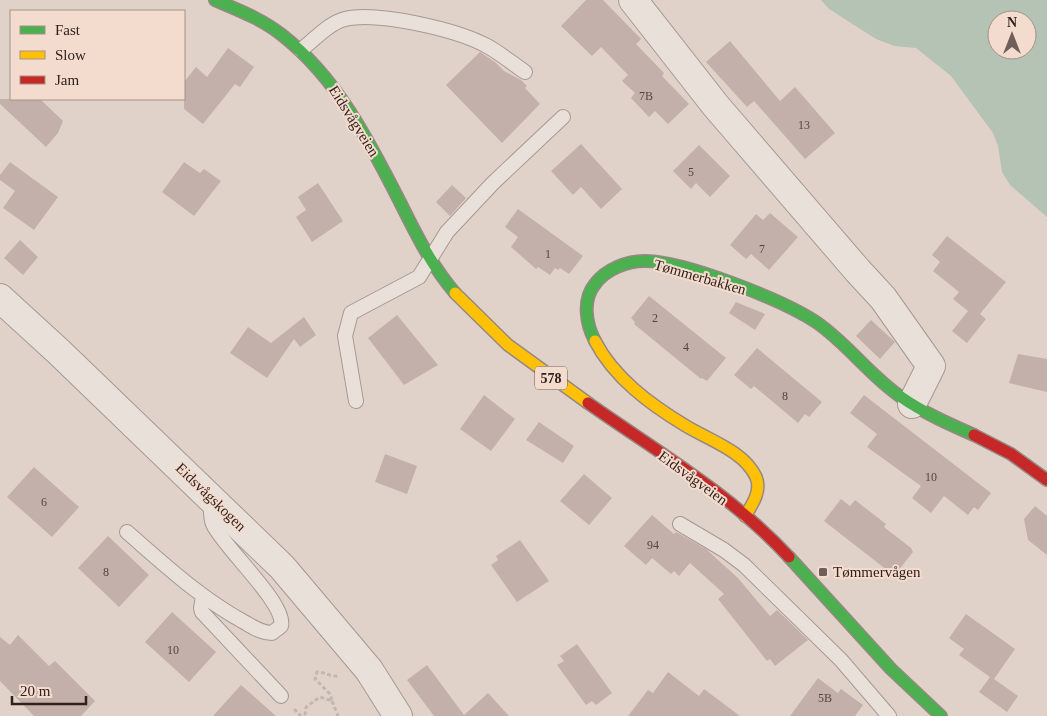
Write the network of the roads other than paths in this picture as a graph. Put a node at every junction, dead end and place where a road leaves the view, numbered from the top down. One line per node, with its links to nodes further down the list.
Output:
1 (215, 0): 3 (main road, Eidsvågveien / 578)
2 (633, 0): 9 (street)
3 (301, 50): 4 (lane); 6 (main road, Eidsvågveien / 578)
4 (525, 72)
5 (563, 116): 6 (lane)
6 (430, 260): 8 (lane); 12 (main road, Eidsvågveien / 578)
7 (0, 298): 11 (street, Eidsvågskogen)
8 (356, 401)
9 (912, 404): 10 (main road, Tømmerbakken); 12 (main road, Tømmerbakken)
10 (1047, 480)
11 (212, 498): 15 (lane); 17 (street, Eidsvågskogen)
12 (745, 516): 19 (main road, Eidsvågveien / 578)
13 (680, 524): 18 (lane)
14 (127, 532): 15 (lane)
15 (203, 597): 16 (lane)
16 (281, 696)
17 (398, 716)
18 (889, 716)
19 (940, 716)

